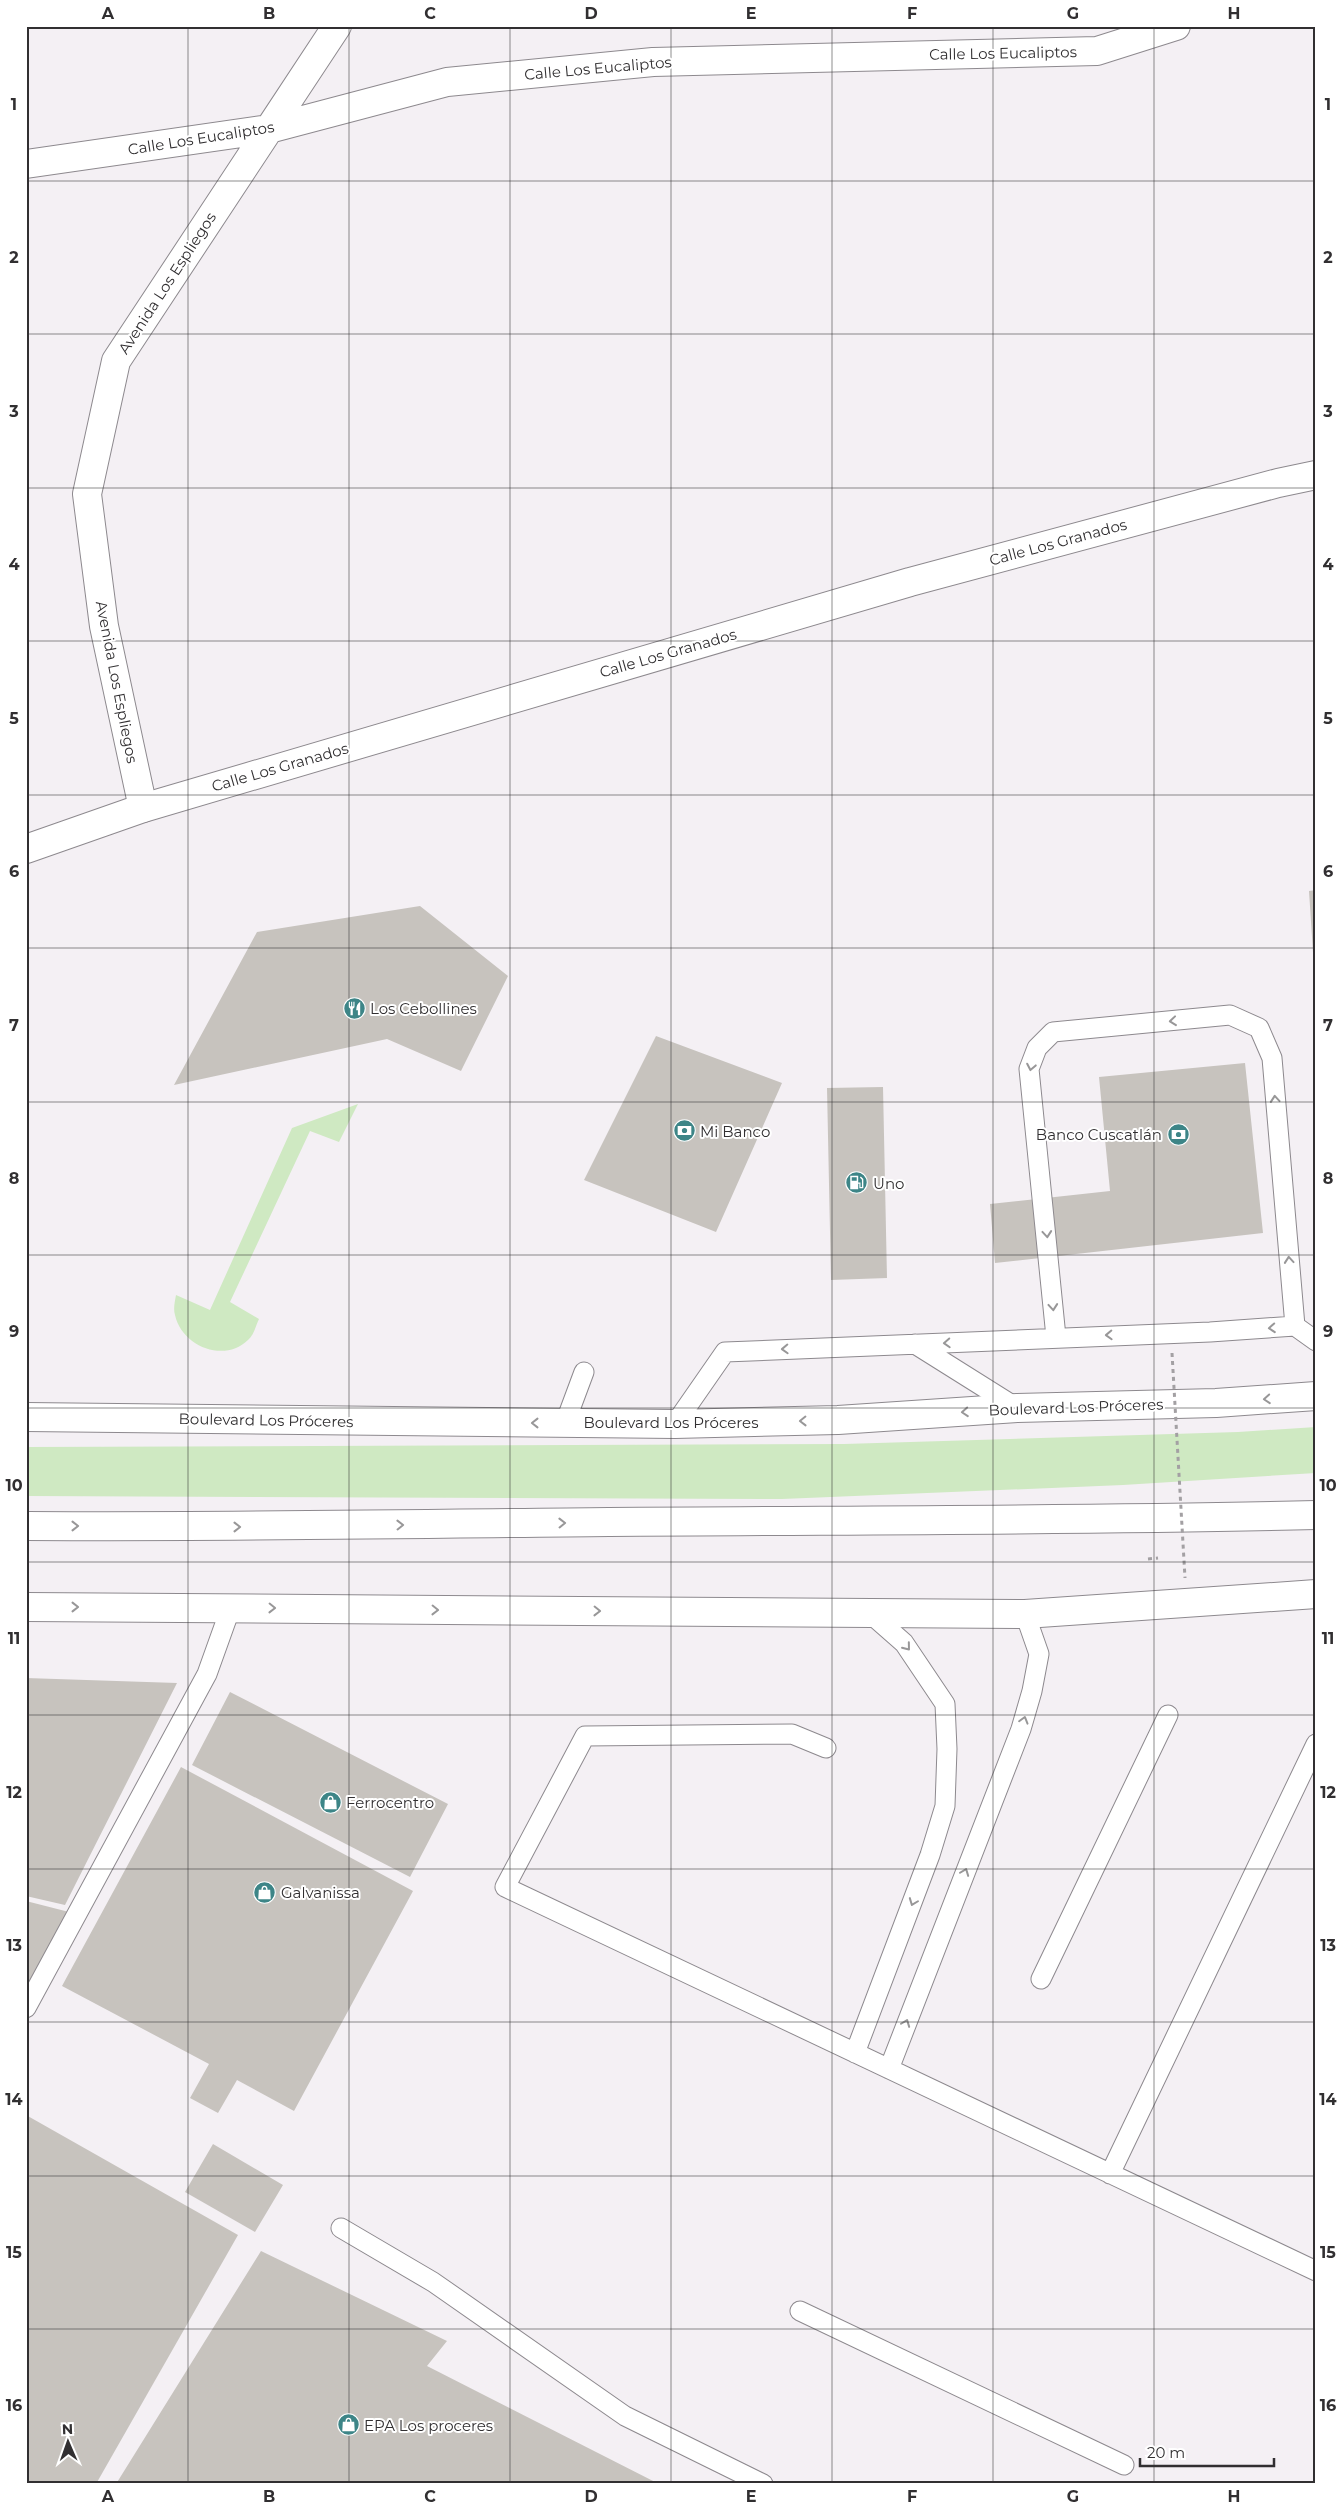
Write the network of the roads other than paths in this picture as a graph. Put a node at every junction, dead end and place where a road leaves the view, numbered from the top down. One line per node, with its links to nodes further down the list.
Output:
1 (337, 26): 3 (main road, Avenida Los Espliegos)
2 (1176, 26): 3 (main road, Calle Los Eucaliptos)
3 (269, 129): 4 (main road, Calle Los Eucaliptos); 6 (main road, Avenida Los Espliegos)
4 (26, 164)
5 (1316, 475): 6 (main road, Calle Los Granados)
6 (143, 808): 7 (main road, Calle Los Granados)
7 (26, 849)
8 (1295, 1326): 9 (lane, one-way to 9); 9 (lane, one-way to 9); 10 (lane)
9 (1056, 1337): 11 (lane, one-way to 11)
10 (1316, 1341)
11 (915, 1344): 14 (lane); 17 (lane, one-way to 17)
12 (584, 1372): 16 (lane)
13 (1316, 1396): 14 (main road, Boulevard Los Próceres, one-way to 14)
14 (1017, 1408): 17 (main road, Boulevard Los Próceres, one-way to 17)
15 (26, 1417): 16 (main road, Boulevard Los Próceres, one-way to 15)
16 (564, 1423): 17 (main road, Boulevard Los Próceres)
17 (675, 1424)
18 (1316, 1515): 19 (main road, one-way to 18)
19 (26, 1526)
20 (1316, 1594): 24 (main road)
21 (26, 1608): 22 (main road, one-way to 22)
22 (231, 1608): 23 (main road, one-way to 23); 29 (lane)
23 (871, 1614): 24 (main road); 30 (lane, one-way to 30)
24 (1025, 1614): 31 (lane, one-way to 24)
25 (1168, 1715): 28 (lane)
26 (1316, 1744): 32 (lane)
27 (826, 1748): 30 (lane)
28 (1041, 1979)
29 (26, 2008)
30 (856, 2053): 31 (lane)
31 (889, 2069): 32 (lane)
32 (1110, 2174): 34 (lane)
33 (341, 2228): 37 (lane)
34 (1316, 2271)
35 (800, 2311): 36 (lane)
36 (1124, 2465)
37 (763, 2484)

